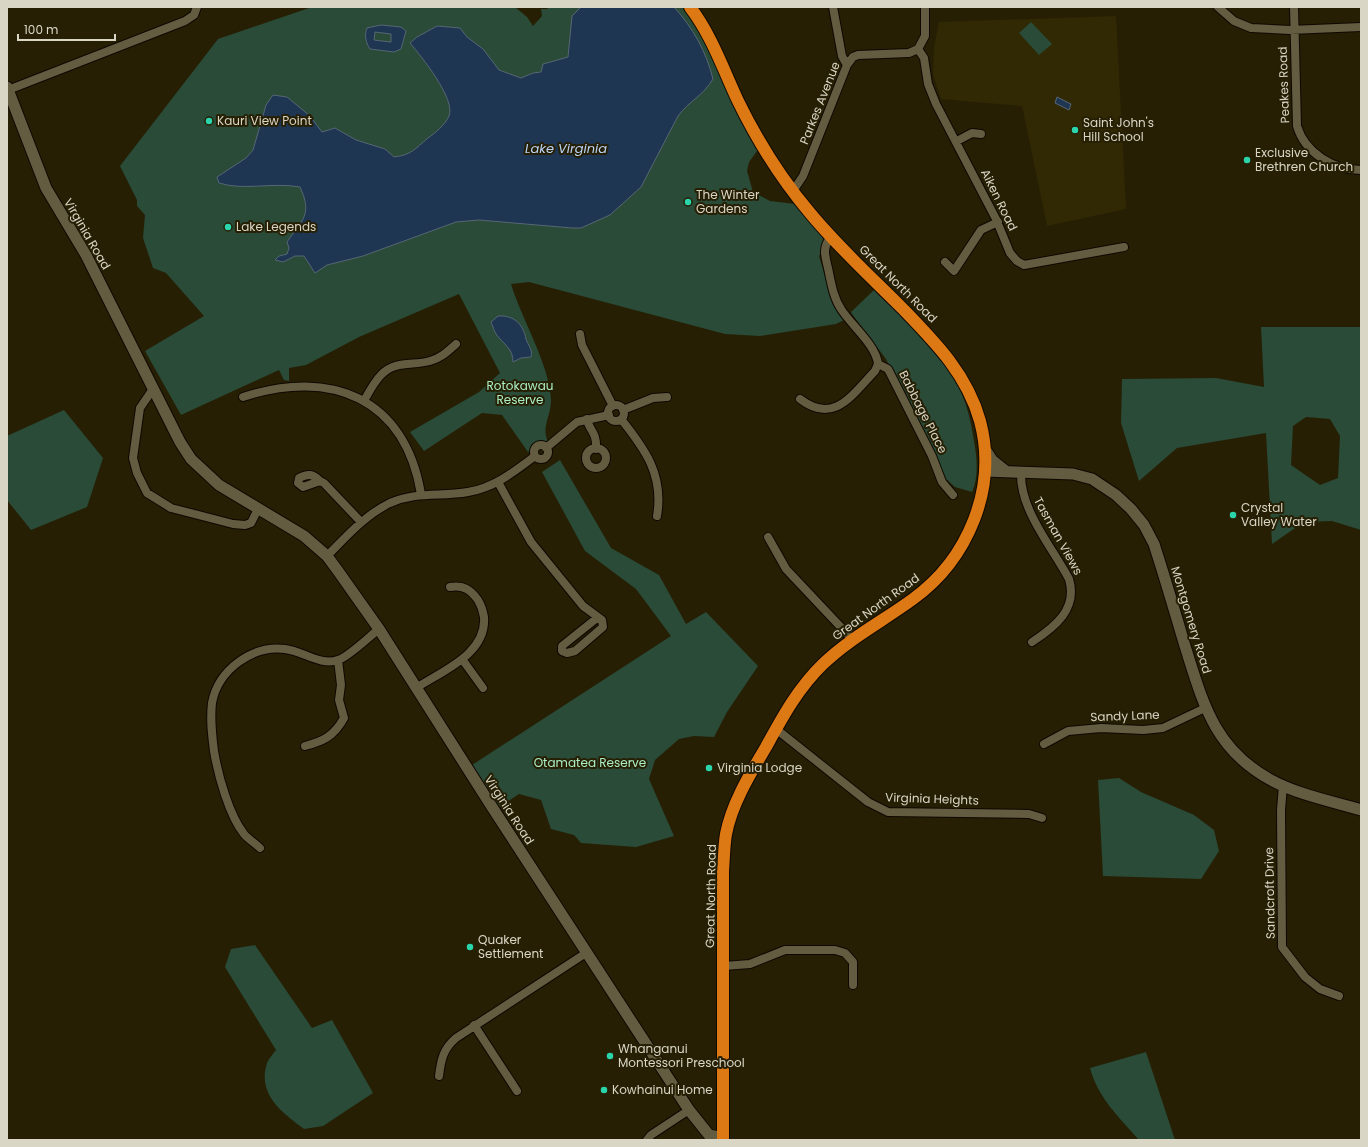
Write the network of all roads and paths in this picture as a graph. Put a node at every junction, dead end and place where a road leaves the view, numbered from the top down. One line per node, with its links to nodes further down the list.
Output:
1 (197, 7): 11 (street)
2 (690, 7): 15 (highway, Great North Road)
3 (833, 7): 10 (street)
4 (925, 7): 9 (street)
5 (1218, 7): 8 (street)
6 (1294, 7): 8 (street, Peakes Road)
7 (1361, 27): 8 (street)
8 (1295, 29): 14 (street, Peakes Road)
9 (918, 49): 10 (street, Parkes Avenue); 13 (street, Aiken Road)
10 (847, 65): 15 (street, Parkes Avenue)
11 (7, 88): 23 (street, Virginia Road)
12 (981, 134): 13 (street)
13 (956, 141): 16 (street, Aiken Road)
14 (1361, 170)
15 (793, 191): 17 (highway, Great North Road)
16 (998, 222): 18 (street, Aiken Road); 19 (street)
17 (831, 237): 22 (street, Babbage Place); 33 (highway, Great North Road)
18 (1124, 247)
19 (945, 262)
20 (580, 334): 28 (street)
21 (456, 344): 27 (street)
22 (878, 364): 26 (street); 40 (street, Babbage Place)
23 (153, 390): 41 (street, Virginia Road); 41 (street)
24 (243, 397): 27 (street)
25 (667, 397): 30 (street)
26 (800, 399)
27 (364, 401): 39 (street)
28 (613, 406): 29 (street); 30 (street)
29 (609, 415): 30 (street); 31 (street)
30 (622, 415): 42 (street)
31 (587, 419): 32 (street); 38 (street)
32 (596, 449)
33 (985, 449): 34 (highway, Great North Road); 35 (street)
34 (985, 471): 35 (street, Montgomery Road); 49 (highway, Great North Road)
35 (1007, 472): 36 (street, Montgomery Road)
36 (1021, 473): 50 (street, Tasman Views); 55 (street, Montgomery Road)
37 (320, 481): 43 (street)
38 (498, 482): 39 (street); 47 (street)
39 (421, 494): 43 (street)
40 (953, 495)
41 (258, 509): 45 (street, Virginia Road)
42 (657, 516)
43 (361, 522): 45 (street)
44 (768, 537): 49 (street)
45 (327, 556): 48 (street, Virginia Road)
46 (450, 587): 51 (street)
47 (594, 620): 47 (street)
48 (379, 629): 52 (street); 53 (street, Virginia Road)
49 (852, 639): 56 (highway, Great North Road)
50 (1032, 642)
51 (462, 659): 53 (street); 54 (street)
52 (338, 660): 58 (street); 62 (street)
53 (416, 688): 63 (street, Virginia Road)
54 (483, 688)
55 (1205, 708): 57 (street, Sandy Lane); 59 (street, Montgomery Road)
56 (776, 730): 61 (street, Virginia Heights); 64 (highway, Great North Road)
57 (1044, 744)
58 (305, 746)
59 (1283, 785): 60 (street, Montgomery Road); 66 (street, Sandcroft Drive)
60 (1361, 810)
61 (1042, 818)
62 (260, 848)
63 (586, 953): 67 (street); 70 (street, Virginia Road)
64 (724, 966): 65 (street); 71 (highway, Great North Road)
65 (853, 985)
66 (1340, 996)
67 (474, 1025): 68 (street); 69 (street)
68 (439, 1076)
69 (517, 1091)
70 (689, 1110): 71 (street, Virginia Road); 72 (street)
71 (723, 1139)
72 (647, 1140)

